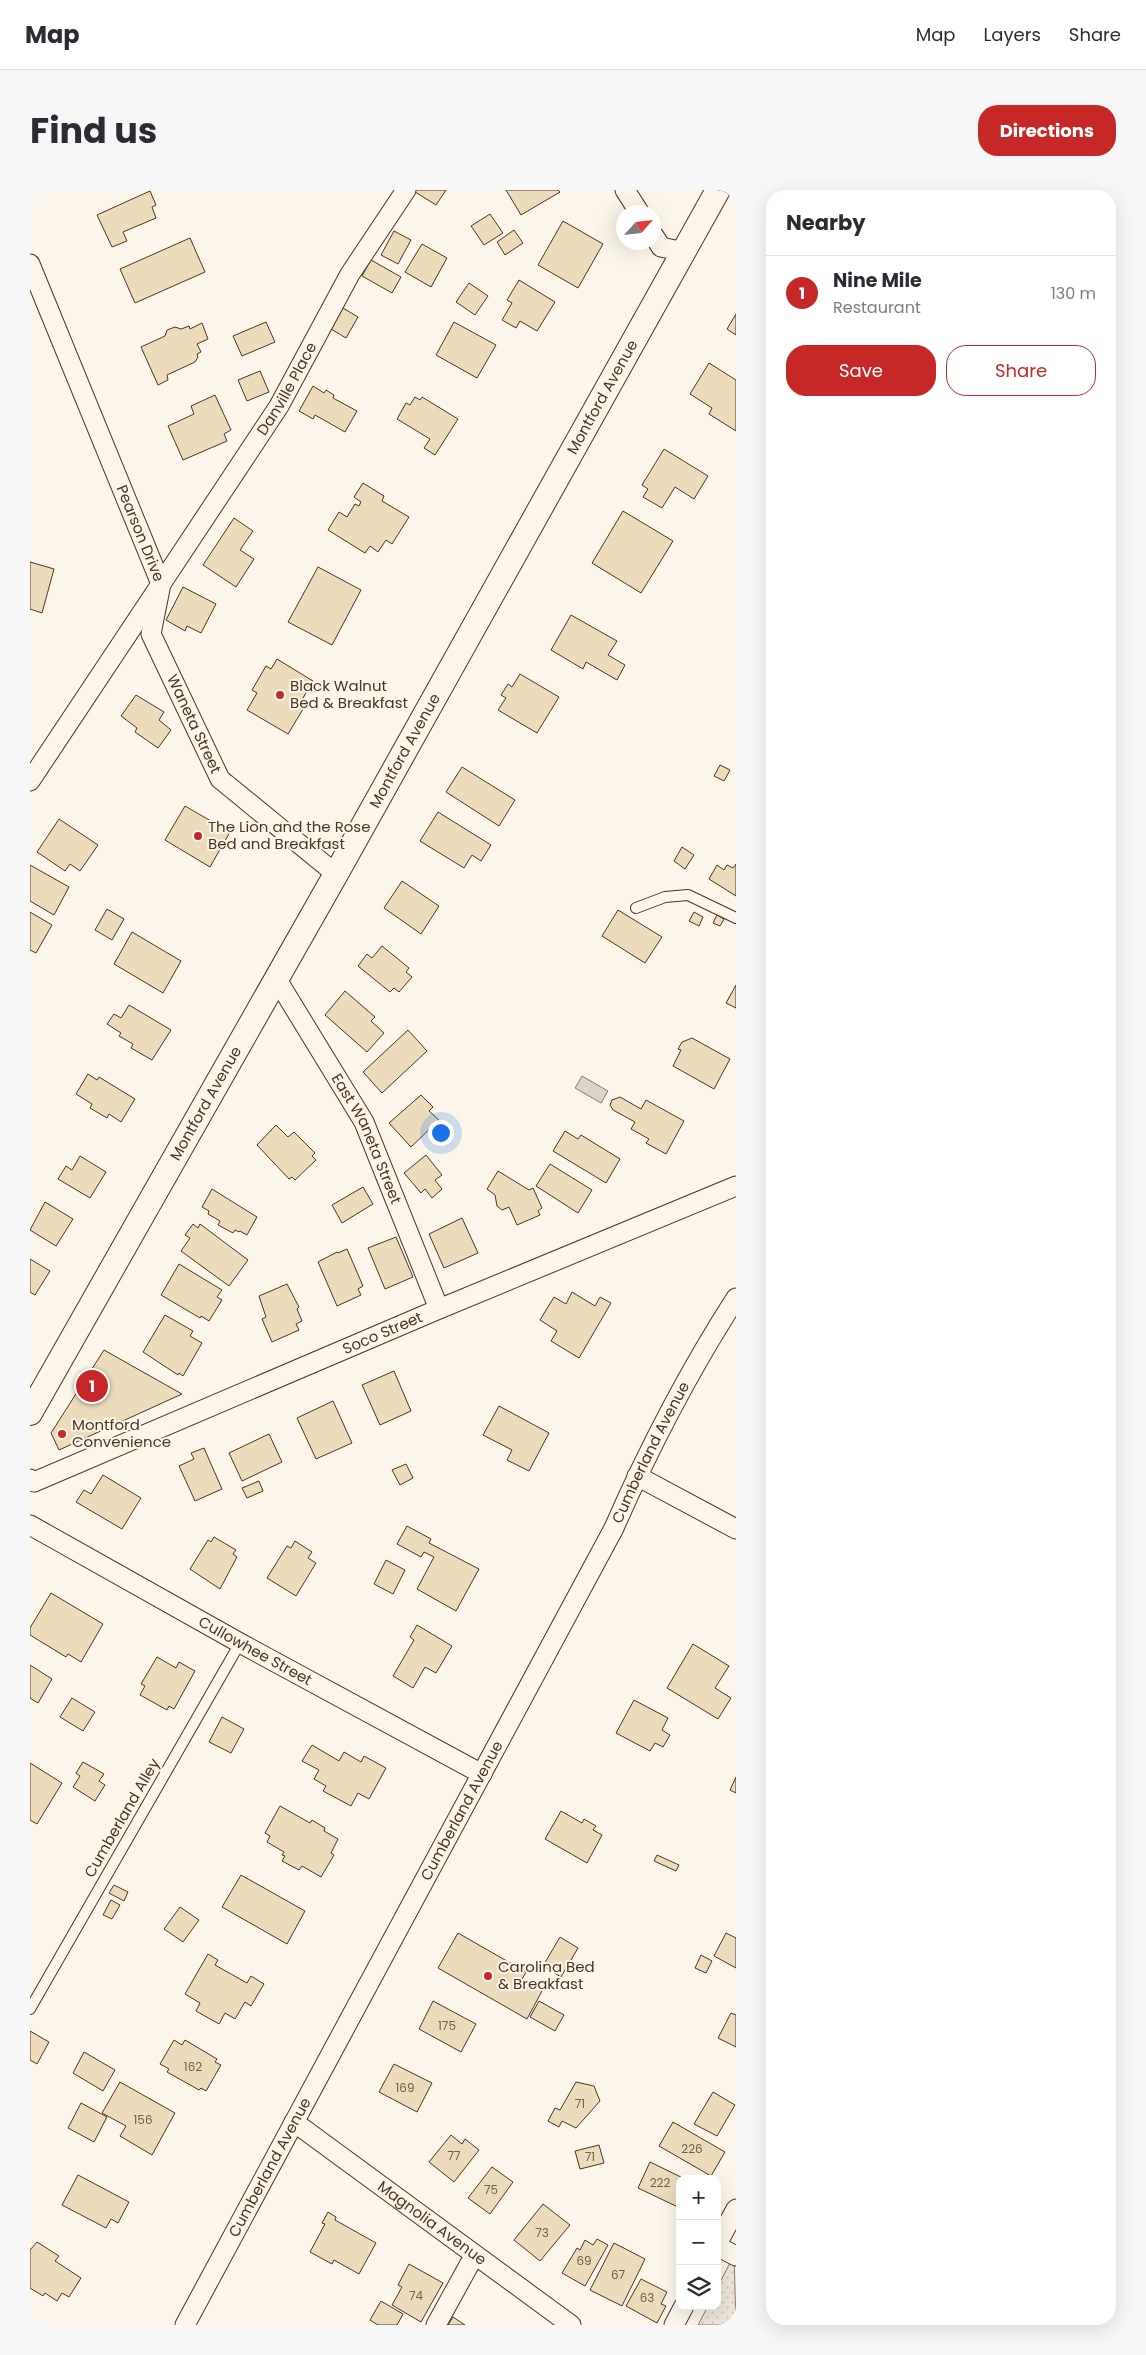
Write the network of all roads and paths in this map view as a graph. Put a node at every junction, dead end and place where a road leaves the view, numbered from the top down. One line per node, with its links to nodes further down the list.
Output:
1 (406, 190): 8 (street, Danville Place)
2 (625, 190): 4 (street)
3 (718, 190): 6 (street, Montford Avenue)
4 (635, 205)
5 (661, 247): 6 (street)
6 (684, 252): 10 (street, Montford Avenue)
7 (30, 264): 8 (street, Pearson Drive)
8 (160, 584): 9 (street, Pearson Drive); 10 (street, Waneta Street)
9 (30, 781)
10 (336, 874): 13 (street, Montford Avenue)
11 (636, 908): 12 (lane)
12 (736, 918)
13 (276, 978): 16 (street, East Waneta Street); 17 (street, Montford Avenue)
14 (736, 1186): 16 (street, Soco Street)
15 (736, 1298): 18 (street, Cumberland Avenue)
16 (439, 1309): 19 (street, Soco Street)
17 (30, 1413)
18 (637, 1476): 21 (street); 23 (street, Cumberland Avenue)
19 (30, 1479)
20 (30, 1525): 22 (street, Cullowhee Street)
21 (736, 1529)
22 (240, 1643): 23 (street, Cullowhee Street); 24 (lane, Cumberland Alley)
23 (482, 1774): 25 (street, Cumberland Avenue)
24 (30, 2008)
25 (294, 2122): 29 (street, Magnolia Avenue); 32 (street, Cumberland Avenue)
26 (736, 2209): 27 (street)
27 (721, 2237)
28 (721, 2247): 30 (street)
29 (474, 2256): 33 (street); 34 (street, Magnolia Avenue)
30 (736, 2256)
31 (682, 2310): 35 (street)
32 (185, 2325)
33 (436, 2325)
34 (571, 2325)
35 (674, 2325)

